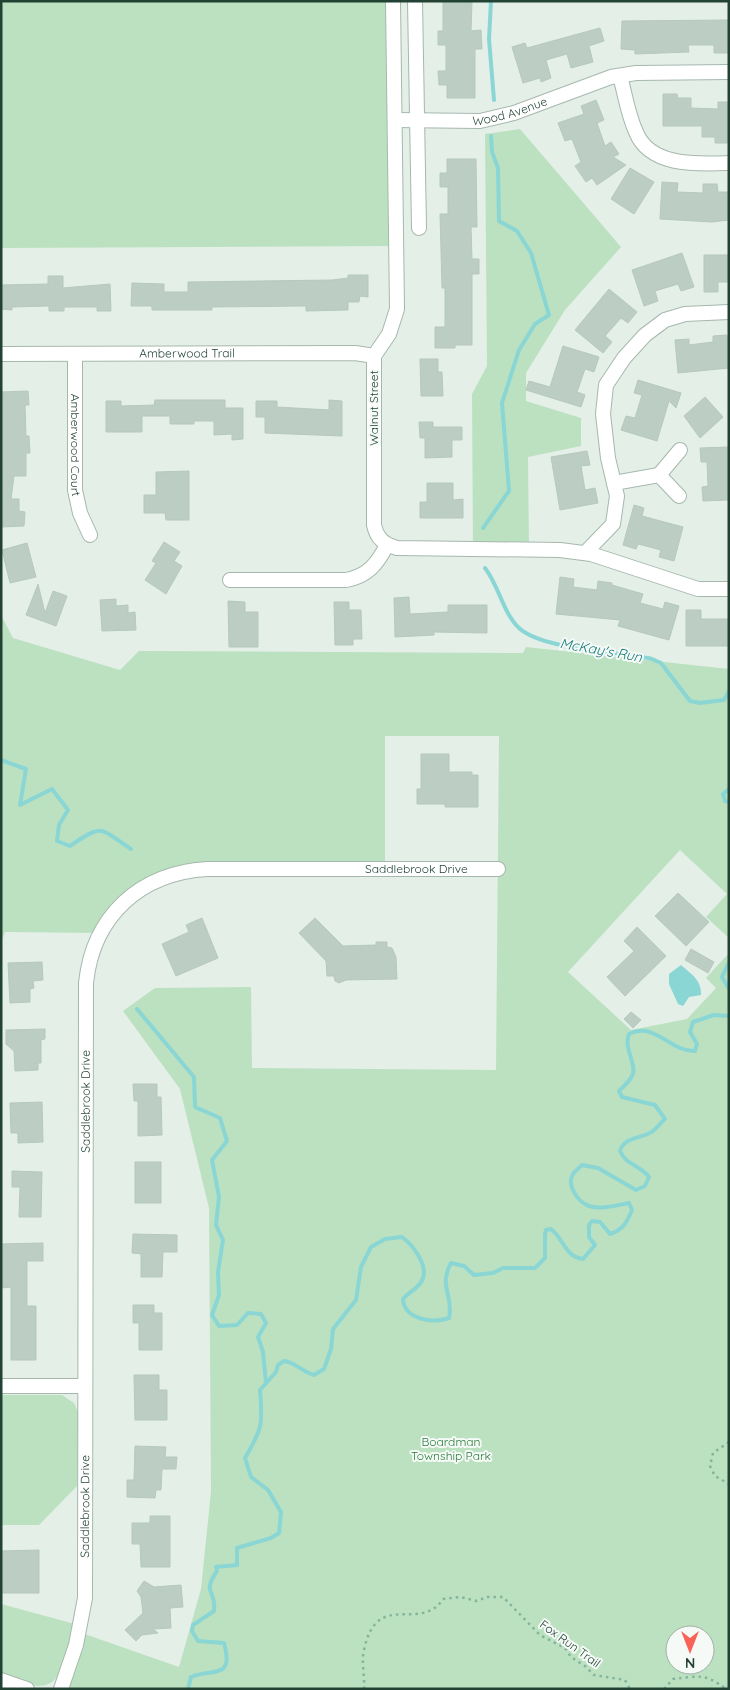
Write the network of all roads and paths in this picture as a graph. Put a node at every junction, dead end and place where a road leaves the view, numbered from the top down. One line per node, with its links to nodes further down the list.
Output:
1 (394, 1): 5 (street, Walnut Street)
2 (415, 1): 6 (street)
3 (729, 72): 4 (street, Wood Avenue)
4 (620, 76): 6 (street, Wood Avenue); 7 (street)
5 (396, 120): 6 (street, Wood Avenue); 12 (street, Walnut Street)
6 (418, 120): 8 (street)
7 (729, 163)
8 (418, 228)
9 (729, 312): 15 (street)
10 (1, 354): 11 (street, Amberwood Trail)
11 (75, 354): 12 (street, Amberwood Trail); 17 (street, Amberwood Court)
12 (374, 356): 18 (street, Walnut Street)
13 (680, 450): 14 (street)
14 (659, 475): 15 (street); 16 (street)
15 (614, 483): 19 (street)
16 (679, 496)
17 (90, 535)
18 (387, 545): 19 (street); 20 (street)
19 (585, 553): 21 (street)
20 (230, 580)
21 (729, 589)
22 (498, 869): 24 (street, Saddlebrook Drive)
23 (1, 1386): 24 (street)
24 (85, 1386): 29 (street, Saddlebrook Drive)
25 (729, 1442): 26 (path)
26 (729, 1484)
27 (1, 1680): 28 (street)
28 (26, 1689)
29 (61, 1689)
30 (364, 1689): 31 (path, Fox Run Trail)
31 (630, 1689)
32 (664, 1689): 33 (path)
33 (726, 1689)

